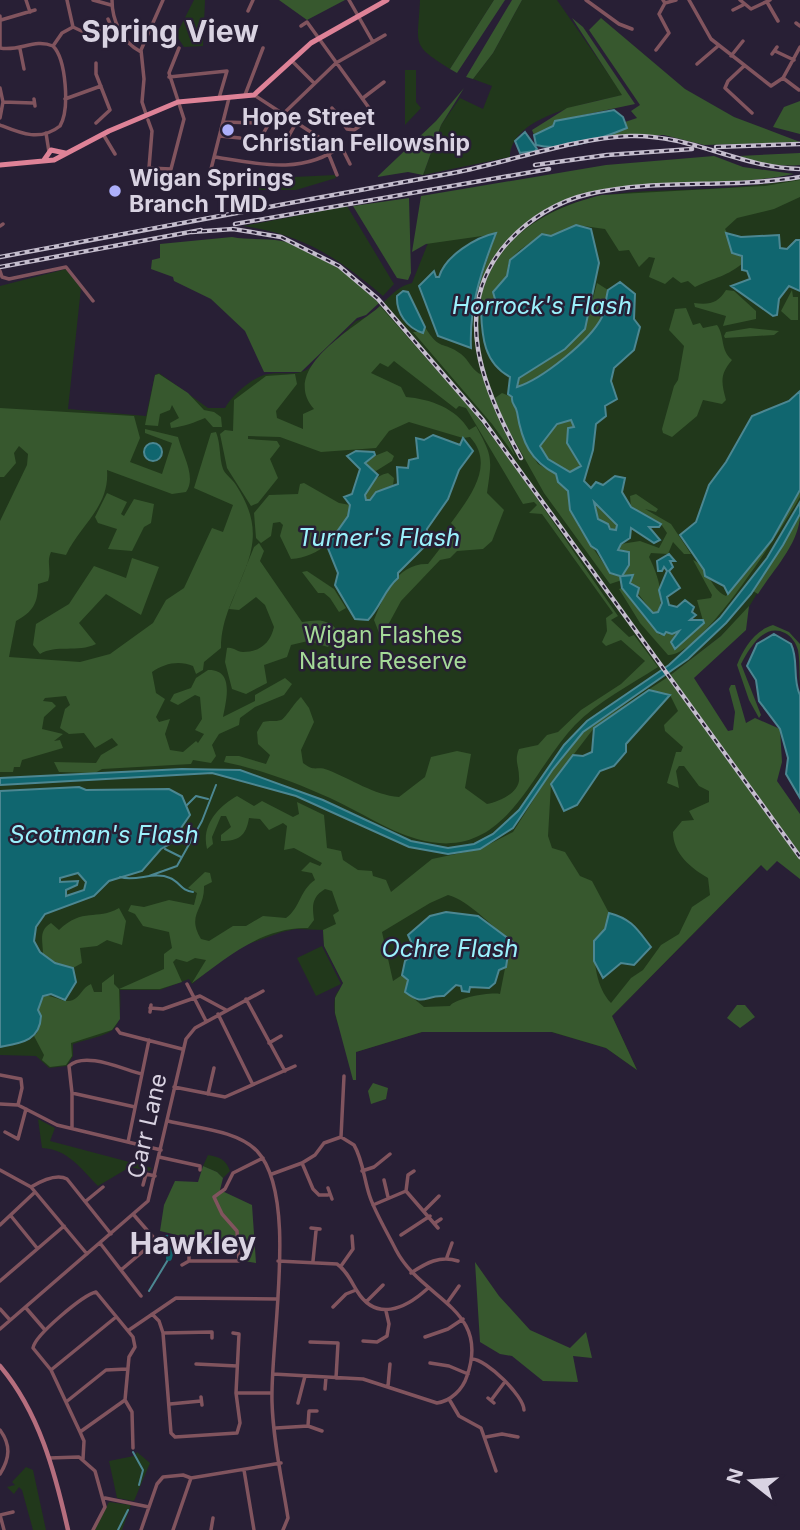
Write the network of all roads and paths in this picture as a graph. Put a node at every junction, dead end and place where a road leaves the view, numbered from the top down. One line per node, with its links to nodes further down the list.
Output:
1 (26, 0): 18 (street)
2 (67, 0): 22 (street)
3 (93, 0): 13 (street)
4 (163, 0): 39 (street)
5 (253, 0): 16 (street)
6 (349, 0): 17 (street)
7 (387, 0): 17 (main road)
8 (586, 0): 24 (street)
9 (676, 0): 11 (street)
10 (689, 0): 31 (street)
11 (664, 1): 37 (street)
12 (769, 1): 14 (street); 20 (street)
13 (112, 2): 39 (street)
14 (742, 2): 15 (street)
15 (733, 10)
16 (248, 11)
17 (359, 16): 27 (main road); 29 (street)
18 (0, 18): 33 (street)
19 (108, 19): 23 (street)
20 (778, 21)
21 (301, 26): 27 (street)
22 (73, 27): 23 (street); 30 (street)
23 (111, 27): 25 (street)
24 (632, 29)
25 (115, 35)
26 (385, 35): 29 (street)
27 (319, 38): 42 (main road); 43 (street)
28 (743, 41): 40 (street)
29 (373, 42): 43 (street)
30 (53, 46): 36 (street); 60 (street)
31 (718, 46): 40 (street); 44 (street)
32 (800, 47): 41 (street)
33 (0, 48): 36 (street)
34 (179, 48): 48 (street)
35 (263, 48): 57 (street)
36 (20, 49): 47 (street)
37 (656, 50)
38 (774, 51): 41 (street)
39 (141, 52): 72 (street)
40 (731, 56): 46 (street)
41 (794, 60): 49 (street)
42 (292, 61): 51 (street); 56 (main road)
43 (336, 63): 51 (street); 59 (street)
44 (697, 64)
45 (94, 66): 53 (street)
46 (744, 66): 49 (street); 68 (street)
47 (26, 67)
48 (169, 77): 61 (street); 64 (street)
49 (783, 78): 55 (street)
50 (384, 82): 59 (street)
51 (314, 83): 69 (street)
52 (800, 83): 55 (street)
53 (101, 86): 60 (street); 65 (street)
54 (0, 88): 62 (street)
55 (798, 89)
56 (254, 95): 57 (main road); 67 (street)
57 (244, 97): 58 (main road)
58 (229, 98): 61 (main road); 73 (street)
59 (363, 98): 70 (street)
60 (65, 99): 78 (street)
61 (219, 99): 64 (main road)
62 (3, 102): 63 (street); 71 (street)
63 (34, 102)
64 (178, 102): 72 (main road); 72 (street)
65 (110, 110): 66 (street); 74 (street)
66 (116, 111)
67 (276, 111): 69 (street); 80 (street)
68 (752, 113)
69 (282, 115): 77 (street)
70 (326, 116)
71 (0, 118)
72 (147, 120): 79 (main road)
73 (223, 122): 75 (street); 81 (street)
74 (99, 123)
75 (257, 123)
76 (0, 124): 78 (street)
77 (296, 124): 83 (street); 86 (street)
78 (46, 133): 84 (street)
79 (103, 134): 84 (main road); 85 (street)
80 (262, 134)
81 (220, 136): 82 (street); 87 (street)
82 (240, 138)
83 (286, 141)
84 (53, 154): 89 (main road)
85 (115, 155)
86 (328, 155): 87 (street); 88 (street); 90 (street)
87 (215, 157): 91 (street)
88 (350, 164)
89 (0, 165)
90 (337, 175)
91 (209, 177)
92 (0, 271): 93 (street)
93 (93, 301)
94 (187, 984): 96 (street)
95 (263, 991): 97 (street, Carr Lane)
96 (192, 997): 98 (street); 99 (street); 101 (street)
97 (246, 999): 99 (street, Carr Lane); 105 (street)
98 (150, 1008)
99 (226, 1010): 100 (street, Carr Lane)
100 (218, 1014): 101 (street, Carr Lane); 113 (street)
101 (206, 1021): 106 (street, Carr Lane)
102 (117, 1029): 104 (street)
103 (281, 1036): 105 (street)
104 (149, 1040): 106 (street); 110 (street)
105 (269, 1043): 109 (street)
106 (183, 1049): 114 (street, Carr Lane)
107 (295, 1066): 109 (street)
108 (212, 1069): 116 (street)
109 (285, 1071): 113 (street)
110 (142, 1074): 115 (street); 119 (street)
111 (0, 1076): 118 (street)
112 (344, 1076): 124 (street)
113 (252, 1083): 116 (street)
114 (174, 1087): 116 (street); 121 (street, Carr Lane)
115 (72, 1093): 119 (street); 122 (street)
116 (208, 1094)
117 (0, 1104): 118 (street)
118 (18, 1105): 120 (street)
119 (135, 1107): 125 (street)
120 (26, 1109): 122 (street); 123 (street)
121 (168, 1121): 126 (street, Carr Lane); 128 (street)
122 (72, 1128): 125 (street)
123 (5, 1132)
124 (341, 1138): 130 (street); 133 (street)
125 (128, 1142): 126 (street)
126 (160, 1150): 127 (street, Carr Lane)
127 (159, 1157): 132 (street); 136 (street, Carr Lane)
128 (263, 1158): 135 (street); 167 (street)
129 (388, 1158): 133 (street)
130 (302, 1163): 135 (street); 141 (street)
131 (0, 1170): 139 (street)
132 (200, 1170)
133 (362, 1171): 147 (street)
134 (414, 1171): 142 (street)
135 (272, 1174): 168 (street)
136 (155, 1176): 138 (street); 149 (street, Carr Lane)
137 (384, 1180): 145 (street)
138 (143, 1185)
139 (31, 1187): 143 (street); 146 (street)
140 (103, 1187): 146 (street)
141 (328, 1188)
142 (406, 1191): 145 (street); 148 (street)
143 (34, 1194): 150 (street); 155 (street)
144 (439, 1196): 148 (street)
145 (388, 1197): 147 (street)
146 (86, 1201): 158 (street)
147 (373, 1205): 174 (street)
148 (424, 1211): 151 (street)
149 (133, 1214): 158 (street, Carr Lane); 173 (street)
150 (11, 1216): 154 (street); 163 (street)
151 (430, 1216): 153 (street); 159 (street)
152 (441, 1220): 153 (street)
153 (435, 1223): 157 (street)
154 (0, 1225)
155 (64, 1226): 163 (street); 165 (street)
156 (311, 1228): 169 (street)
157 (438, 1228)
158 (111, 1234): 161 (street, Carr Lane)
159 (401, 1235)
160 (352, 1236): 172 (street)
161 (100, 1243): 165 (street, Carr Lane); 173 (street)
162 (452, 1243): 166 (street)
163 (37, 1248): 175 (street)
164 (189, 1249): 167 (street)
165 (87, 1254): 185 (street, Carr Lane)
166 (447, 1258): 170 (street); 174 (street)
167 (189, 1261): 171 (street)
168 (278, 1261): 169 (street); 181 (street)
169 (313, 1261): 172 (street)
170 (458, 1261)
171 (183, 1265)
172 (341, 1266): 179 (street)
173 (121, 1270): 180 (street)
174 (411, 1273): 178 (street)
175 (0, 1281)
176 (383, 1285): 182 (street)
177 (459, 1286): 183 (street)
178 (427, 1289): 183 (street); 187 (street)
179 (356, 1290): 182 (street); 184 (street)
180 (141, 1296)
181 (277, 1299): 188 (street); 209 (street)
182 (366, 1302): 187 (street)
183 (447, 1303): 190 (street)
184 (333, 1307)
185 (26, 1308): 191 (street, Carr Lane); 193 (street)
186 (0, 1309): 191 (street)
187 (386, 1311): 199 (street)
188 (152, 1314): 194 (street); 195 (street)
189 (116, 1317): 193 (street); 194 (street); 208 (street)
190 (463, 1319): 197 (street); 202 (street)
191 (10, 1320): 192 (street, Carr Lane)
192 (0, 1329)
193 (45, 1330): 208 (street)
194 (128, 1331): 207 (street)
195 (163, 1333): 198 (street); 225 (street)
196 (245, 1334): 205 (street)
197 (425, 1337)
198 (212, 1338)
199 (363, 1340)
200 (310, 1342): 213 (street)
201 (201, 1358): 205 (street)
202 (472, 1359): 210 (street); 214 (street)
203 (429, 1363): 210 (street)
204 (0, 1366): 238 (main road)
205 (237, 1366): 217 (street)
206 (392, 1367): 215 (street)
207 (127, 1368): 220 (street); 223 (street)
208 (51, 1370): 223 (street)
209 (273, 1374): 211 (street); 218 (street)
210 (468, 1374): 219 (street)
211 (305, 1376): 212 (street); 224 (street)
212 (326, 1377): 213 (street); 216 (street)
213 (336, 1378): 215 (street)
214 (504, 1383): 221 (street); 226 (street)
215 (388, 1386): 219 (street)
216 (325, 1389)
217 (236, 1393): 218 (street); 225 (street)
218 (272, 1394): 229 (street)
219 (449, 1399): 234 (street)
220 (125, 1400): 232 (street); 235 (street)
221 (491, 1400)
222 (201, 1401): 225 (street)
223 (66, 1402): 232 (street)
224 (298, 1403)
225 (170, 1404)
226 (524, 1410)
227 (317, 1411): 228 (street)
228 (308, 1426): 229 (street); 231 (street)
229 (276, 1428): 240 (street)
230 (0, 1430): 243 (street)
231 (322, 1431)
232 (80, 1432): 239 (street)
233 (517, 1434): 234 (street)
234 (486, 1437): 241 (street)
235 (133, 1438): 236 (street); 237 (street)
236 (124, 1439)
237 (133, 1448)
238 (49, 1458): 239 (street); 251 (main road)
239 (83, 1459): 245 (street)
240 (281, 1463): 242 (street); 257 (street)
241 (501, 1465)
242 (244, 1470): 244 (street); 256 (street)
243 (0, 1474)
244 (191, 1478): 246 (street); 254 (street)
245 (105, 1498): 246 (street); 252 (street)
246 (149, 1507): 253 (street)
247 (13, 1512): 248 (street)
248 (0, 1515): 250 (street)
249 (213, 1518): 255 (street)
250 (4, 1530)
251 (68, 1530)
252 (93, 1530)
253 (141, 1530)
254 (173, 1530)
255 (211, 1530)
256 (254, 1530)
257 (283, 1530)

